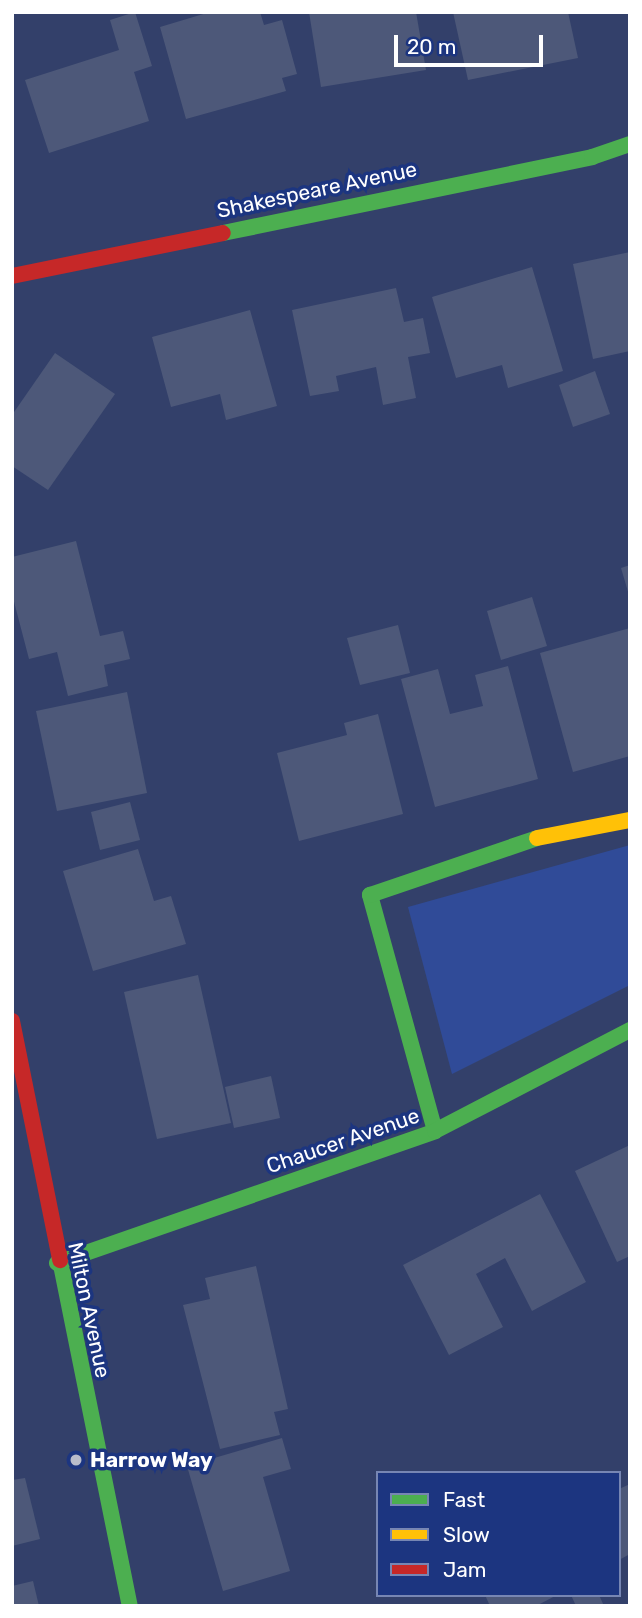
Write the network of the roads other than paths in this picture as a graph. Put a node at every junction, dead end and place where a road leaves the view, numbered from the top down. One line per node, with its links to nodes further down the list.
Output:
1 (630, 144): 2 (street, Shakespeare Avenue)
2 (12, 276)
3 (630, 820): 6 (street)
4 (12, 1021): 7 (street, Milton Avenue)
5 (630, 1030): 6 (street, Chaucer Avenue)
6 (435, 1131): 7 (street, Chaucer Avenue)
7 (57, 1263): 8 (street, Milton Avenue)
8 (131, 1606)

